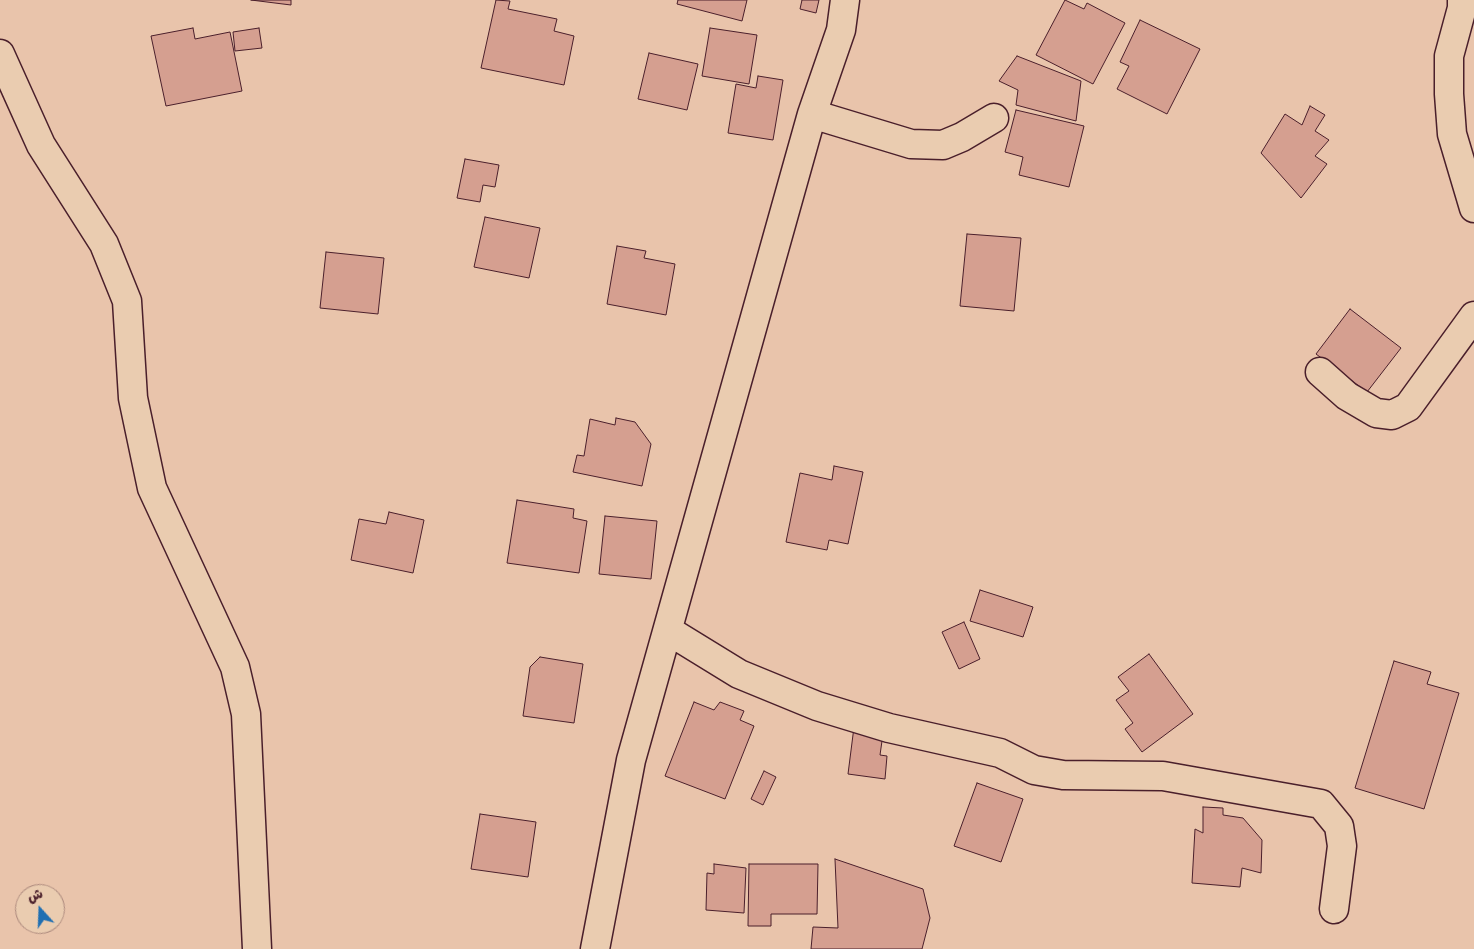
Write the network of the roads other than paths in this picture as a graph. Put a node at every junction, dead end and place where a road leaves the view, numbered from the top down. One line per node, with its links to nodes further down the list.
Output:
1 (845, 0): 4 (street)
2 (1462, 0): 6 (street)
3 (0, 54): 11 (street)
4 (812, 114): 5 (street); 9 (street)
5 (994, 118)
6 (1474, 208)
7 (1474, 316): 8 (street)
8 (1320, 372)
9 (669, 631): 10 (street); 12 (street)
10 (1334, 909)
11 (257, 949)
12 (595, 949)

